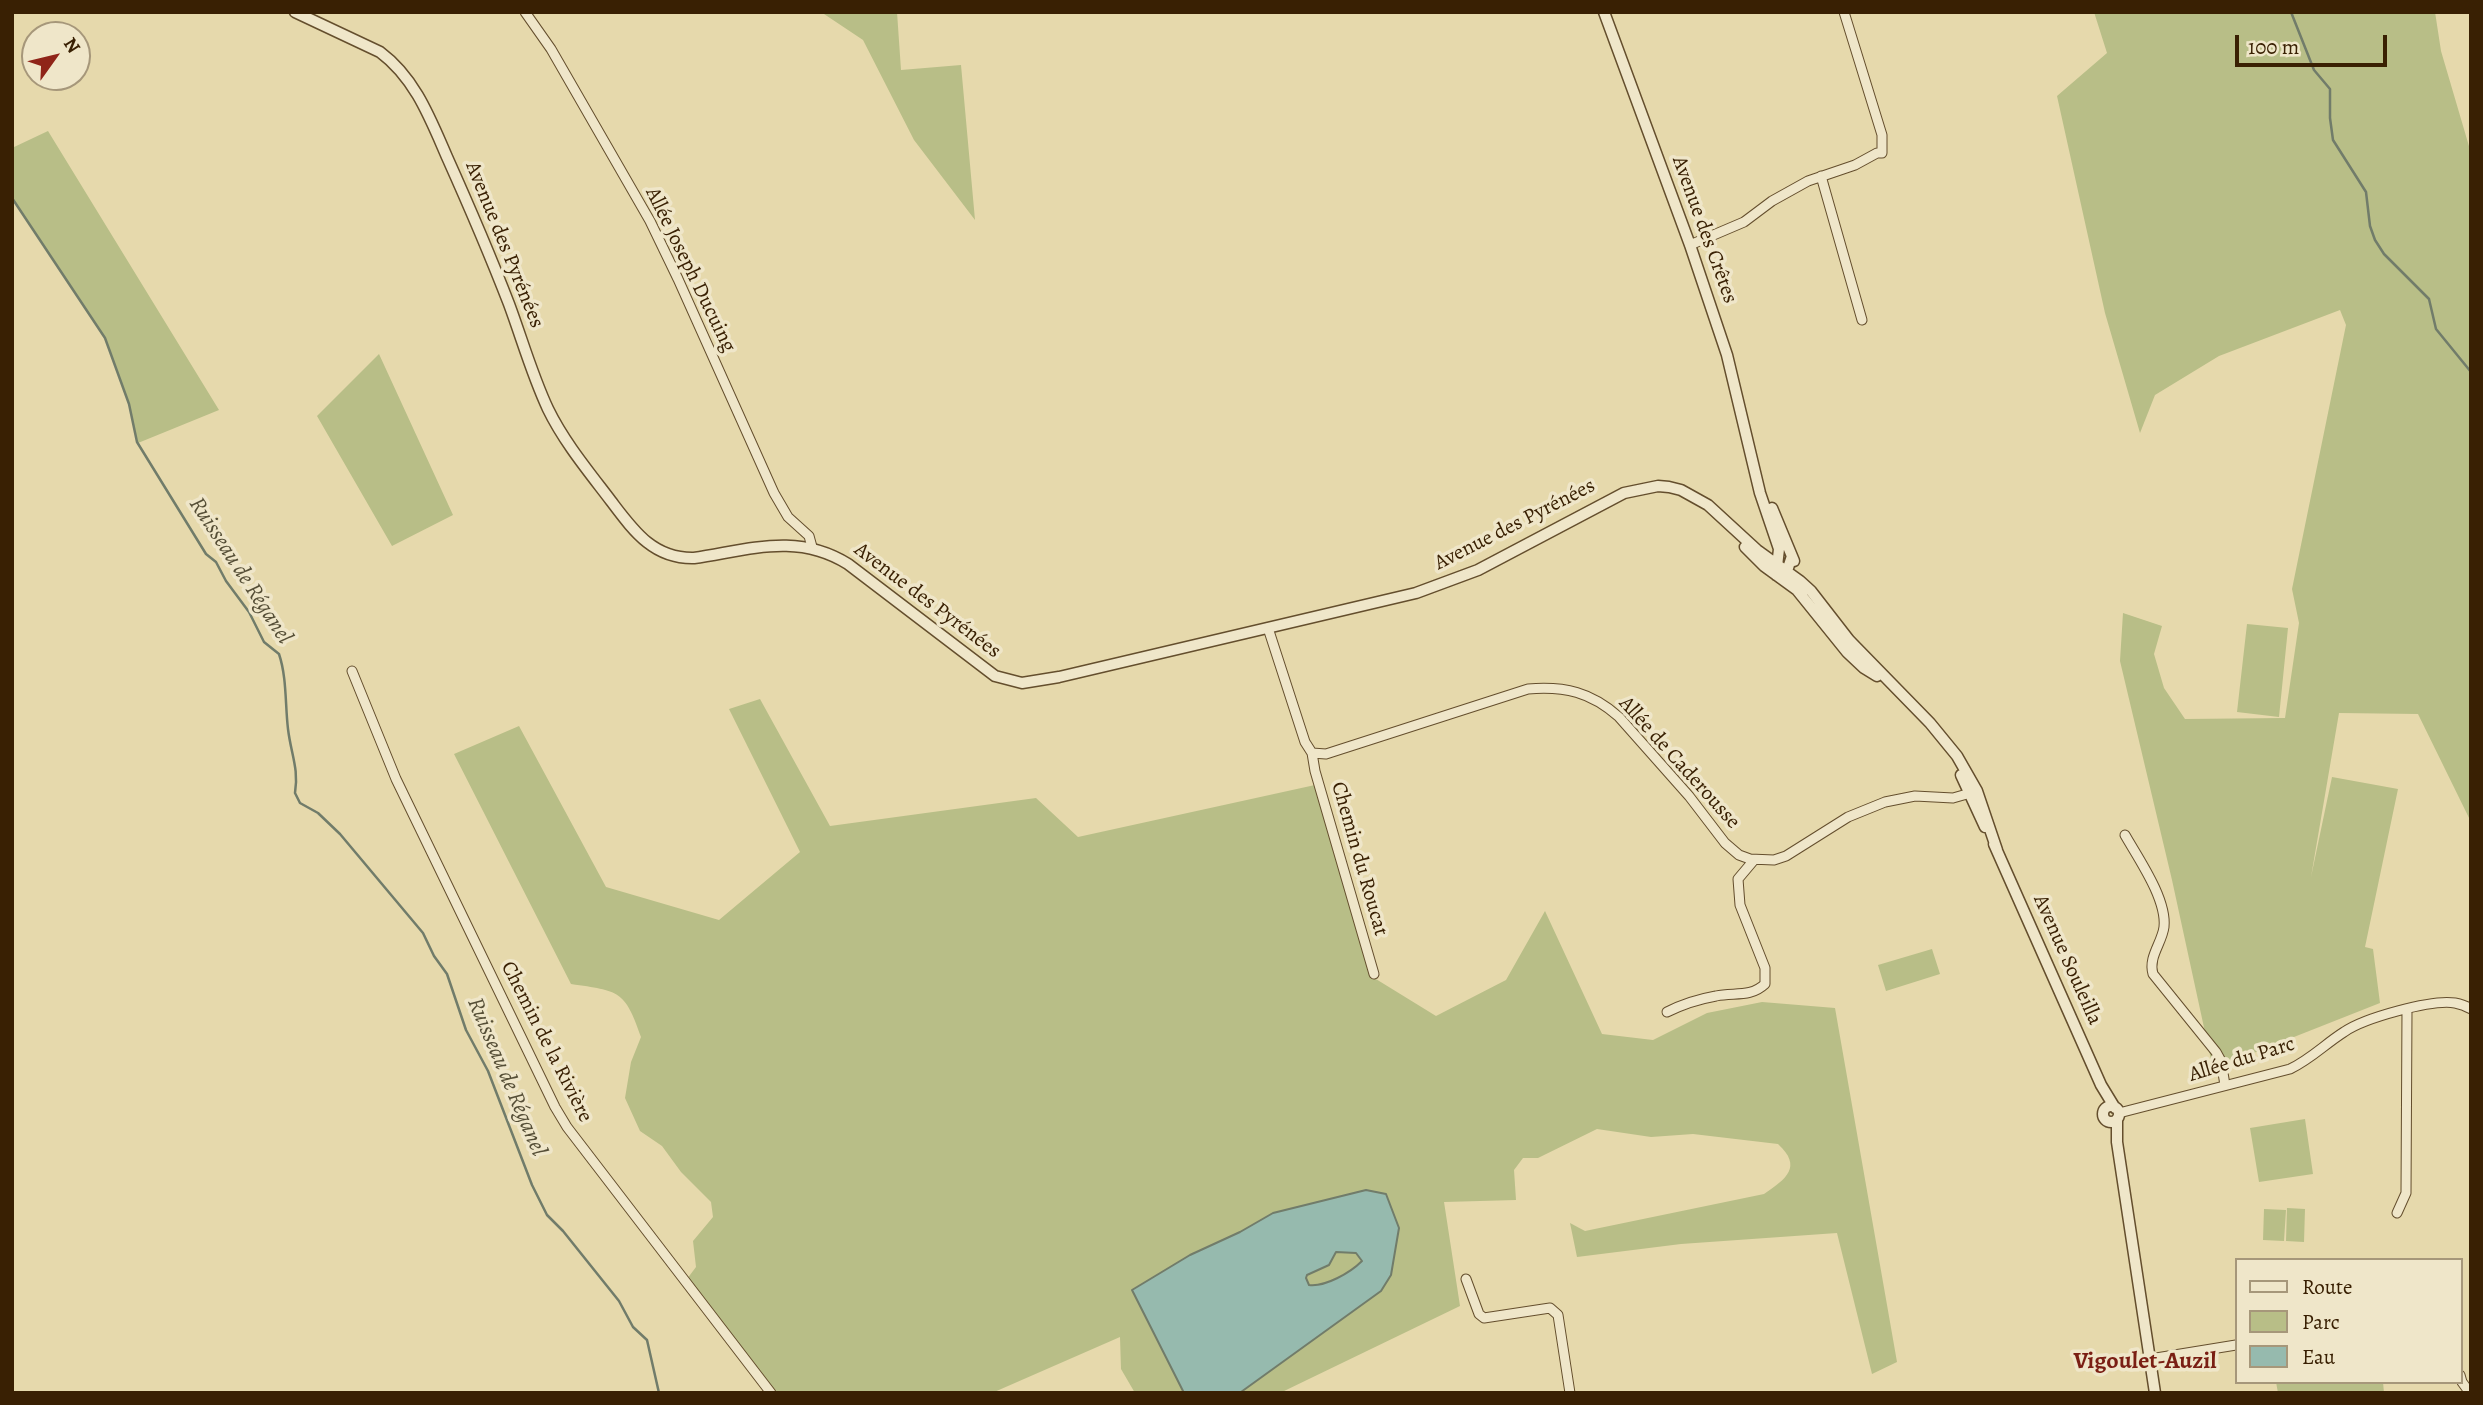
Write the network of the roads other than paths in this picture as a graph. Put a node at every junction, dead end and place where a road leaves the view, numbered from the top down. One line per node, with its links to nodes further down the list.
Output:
1 (295, 12): 11 (street, Avenue des Pyrénées)
2 (525, 12): 11 (street, Allée Joseph Ducuing)
3 (1604, 12): 6 (street, Avenue des Crêtes)
4 (1844, 12): 5 (street)
5 (1821, 176): 6 (street); 7 (street)
6 (1690, 245): 8 (street, Avenue des Crêtes)
7 (1862, 320)
8 (1754, 466): 10 (street, Avenue des Crêtes); 13 (street, Avenue des Crêtes)
9 (1722, 517): 12 (street, Avenue des Pyrénées); 14 (street, Avenue des Pyrénées); 16 (street, Avenue des Pyrénées)
10 (1774, 535): 12 (street); 14 (street, Avenue des Crêtes)
11 (812, 547): 16 (street, Avenue des Pyrénées)
12 (1757, 550): 14 (street, Avenue des Pyrénées)
13 (1792, 556): 14 (street); 15 (street, Avenue des Crêtes)
14 (1780, 570): 15 (street, Avenue des Pyrénées); 18 (street, Avenue des Pyrénées)
15 (1800, 581): 18 (street, Avenue des Pyrénées)
16 (1268, 628): 19 (street)
17 (352, 671): 33 (street, Chemin de la Rivière)
18 (1890, 684): 20 (street, Avenue des Pyrénées)
19 (1312, 753): 22 (street, Allée de Caderousse); 23 (street, Chemin du Roucat)
20 (1973, 792): 22 (street); 28 (street, Avenue Souleilla)
21 (2125, 835): 27 (street)
22 (1754, 860): 26 (street)
23 (1374, 974)
24 (2471, 1009): 25 (street, Allée du Parc)
25 (2407, 1010): 27 (street, Allée du Parc); 29 (street)
26 (1667, 1012)
27 (2225, 1085): 28 (street, Allée du Parc)
28 (2112, 1114): 32 (street)
29 (2396, 1213)
30 (1466, 1279): 34 (street)
31 (2234, 1345): 32 (street)
32 (2150, 1359): 35 (street)
33 (771, 1393)
34 (1570, 1393)
35 (2155, 1393)

